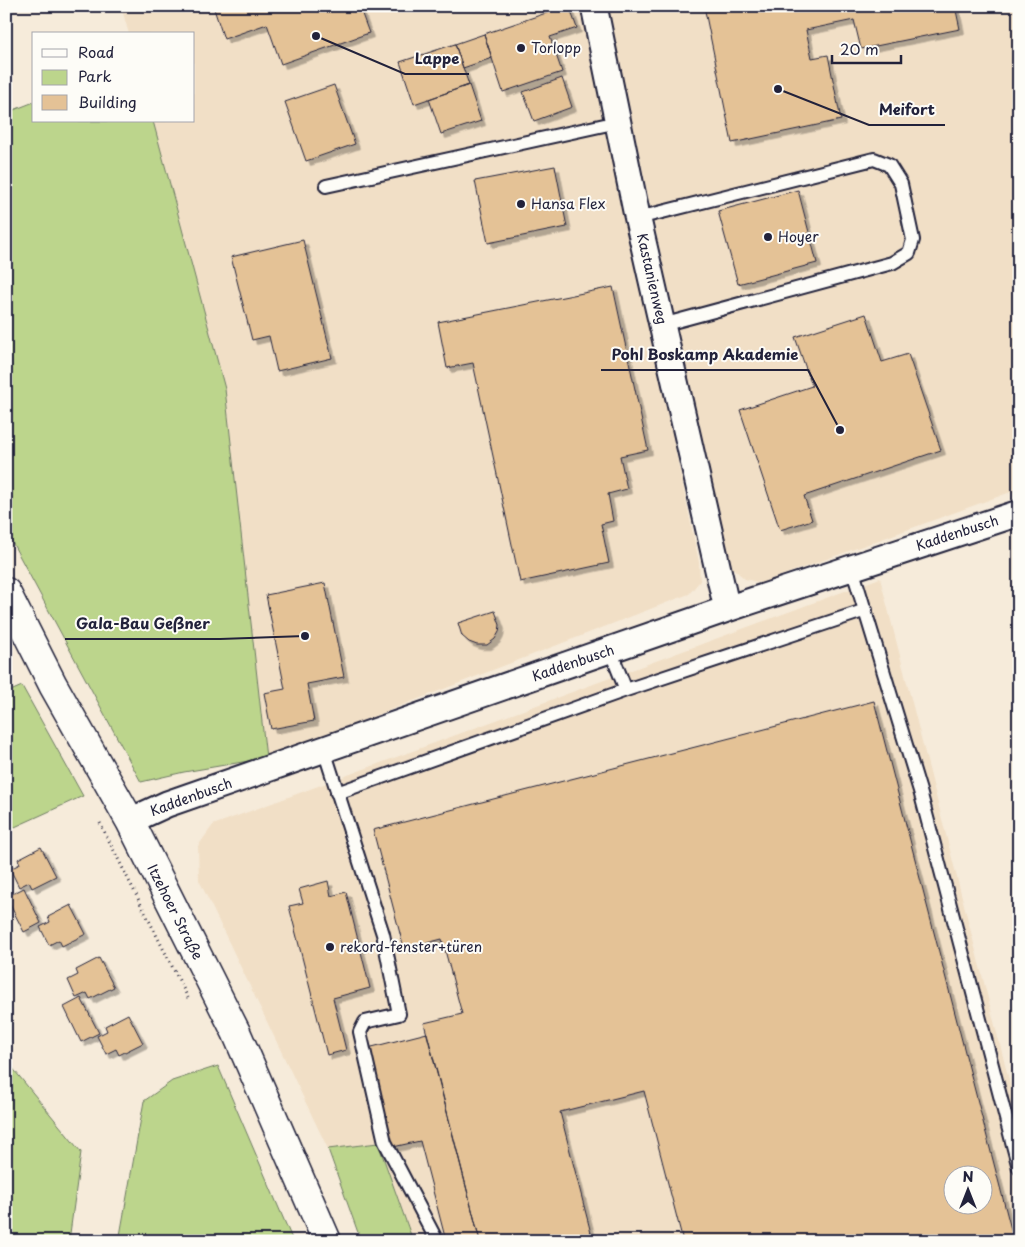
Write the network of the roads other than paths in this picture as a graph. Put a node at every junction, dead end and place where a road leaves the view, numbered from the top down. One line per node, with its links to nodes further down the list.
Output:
1 (594, 6): 2 (street, Kastanienweg)
2 (618, 122): 3 (lane); 4 (street, Kastanienweg)
3 (326, 186)
4 (638, 218): 5 (street, Kastanienweg); 5 (lane)
5 (662, 325): 9 (street, Kastanienweg)
6 (1019, 513): 7 (street, Kaddenbusch)
7 (852, 568): 9 (street, Kaddenbusch); 10 (lane)
8 (6, 592): 15 (main road, Itzehoer Straße)
9 (727, 609): 11 (street, Kaddenbusch)
10 (866, 610): 12 (lane); 16 (lane)
11 (610, 650): 12 (lane); 13 (street, Kaddenbusch)
12 (626, 690): 14 (lane)
13 (324, 750): 14 (lane); 15 (street, Kaddenbusch)
14 (337, 793): 18 (lane)
15 (130, 820): 17 (main road, Itzehoer Straße)
16 (1019, 1168)
17 (327, 1241)
18 (437, 1241)

